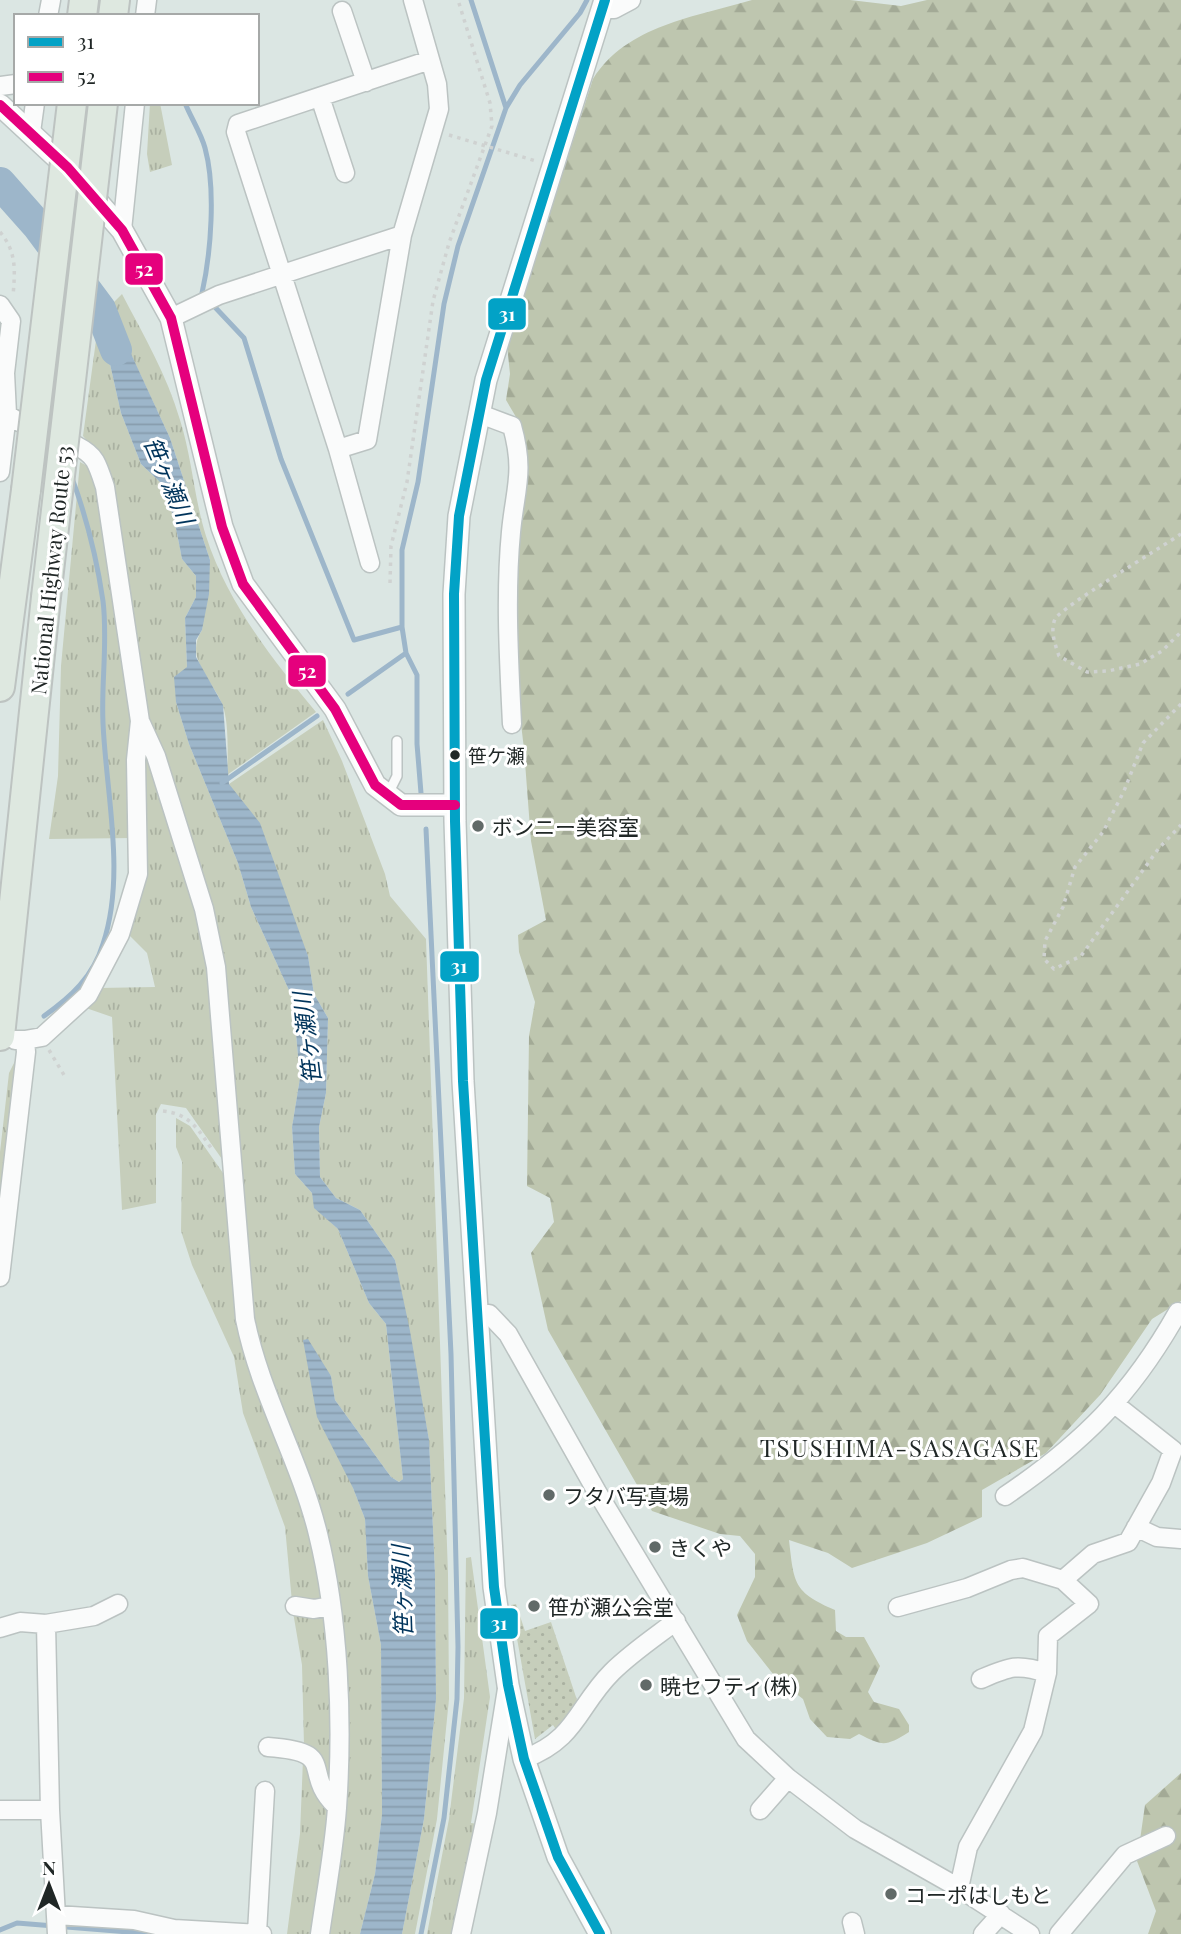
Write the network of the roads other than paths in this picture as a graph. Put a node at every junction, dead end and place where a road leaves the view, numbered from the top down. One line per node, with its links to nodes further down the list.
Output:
1 (412, 0): 5 (street)
2 (631, 0): 3 (street)
3 (604, 5): 21 (street)
4 (342, 11): 6 (street)
5 (430, 60): 6 (street); 16 (street)
6 (366, 82): 7 (street)
7 (320, 97): 14 (street); 17 (street)
8 (0, 105): 13 (street)
9 (35, 105): 13 (street)
10 (72, 105): 25 (highway, National Highway Route 53, bridge)
11 (103, 105): 31 (highway, National Highway Route 53, bridge)
12 (135, 105): 15 (street)
13 (31, 132): 15 (street)
14 (345, 173)
15 (122, 230): 19 (street)
16 (402, 234): 17 (street); 22 (street)
17 (280, 276): 19 (street); 22 (street)
18 (0, 305): 20 (street)
19 (171, 318): 29 (street)
20 (7, 414): 23 (street); 26 (street)
21 (480, 414): 27 (street); 30 (street)
22 (338, 449): 24 (street)
23 (0, 472)
24 (370, 563)
25 (0, 687)
26 (141, 722): 31 (street); 42 (street)
27 (512, 724)
28 (397, 741): 29 (lane)
29 (387, 796): 30 (street)
30 (455, 805): 34 (street)
31 (17, 1038): 32 (street)
32 (0, 1277)
33 (1178, 1312): 35 (street)
34 (477, 1314): 44 (street); 49 (street)
35 (1116, 1405): 36 (street); 37 (street)
36 (1005, 1496)
37 (1136, 1527): 38 (street); 39 (street)
38 (1181, 1539)
39 (1063, 1580): 43 (street); 47 (street)
40 (118, 1604): 45 (street)
41 (295, 1606): 42 (street)
42 (330, 1606): 54 (street)
43 (898, 1606)
44 (676, 1621): 51 (street); 52 (street)
45 (46, 1624): 46 (street); 56 (street)
46 (0, 1628)
47 (1046, 1673): 48 (street); 59 (street)
48 (981, 1679)
49 (508, 1685): 51 (street); 64 (street)
50 (268, 1747): 54 (street)
51 (524, 1759): 65 (street)
52 (788, 1778): 57 (street); 59 (street)
53 (265, 1791): 62 (street)
54 (337, 1807): 63 (street)
55 (0, 1810): 56 (street)
56 (50, 1810): 61 (street)
57 (760, 1810)
58 (1166, 1836): 68 (street)
59 (959, 1888): 60 (street)
60 (1001, 1914): 66 (street); 67 (street)
61 (57, 1924): 62 (street)
62 (260, 1933)
63 (320, 1934)
64 (461, 1934)
65 (600, 1934)
66 (984, 1934)
67 (1030, 1934)
68 (1059, 1934)

